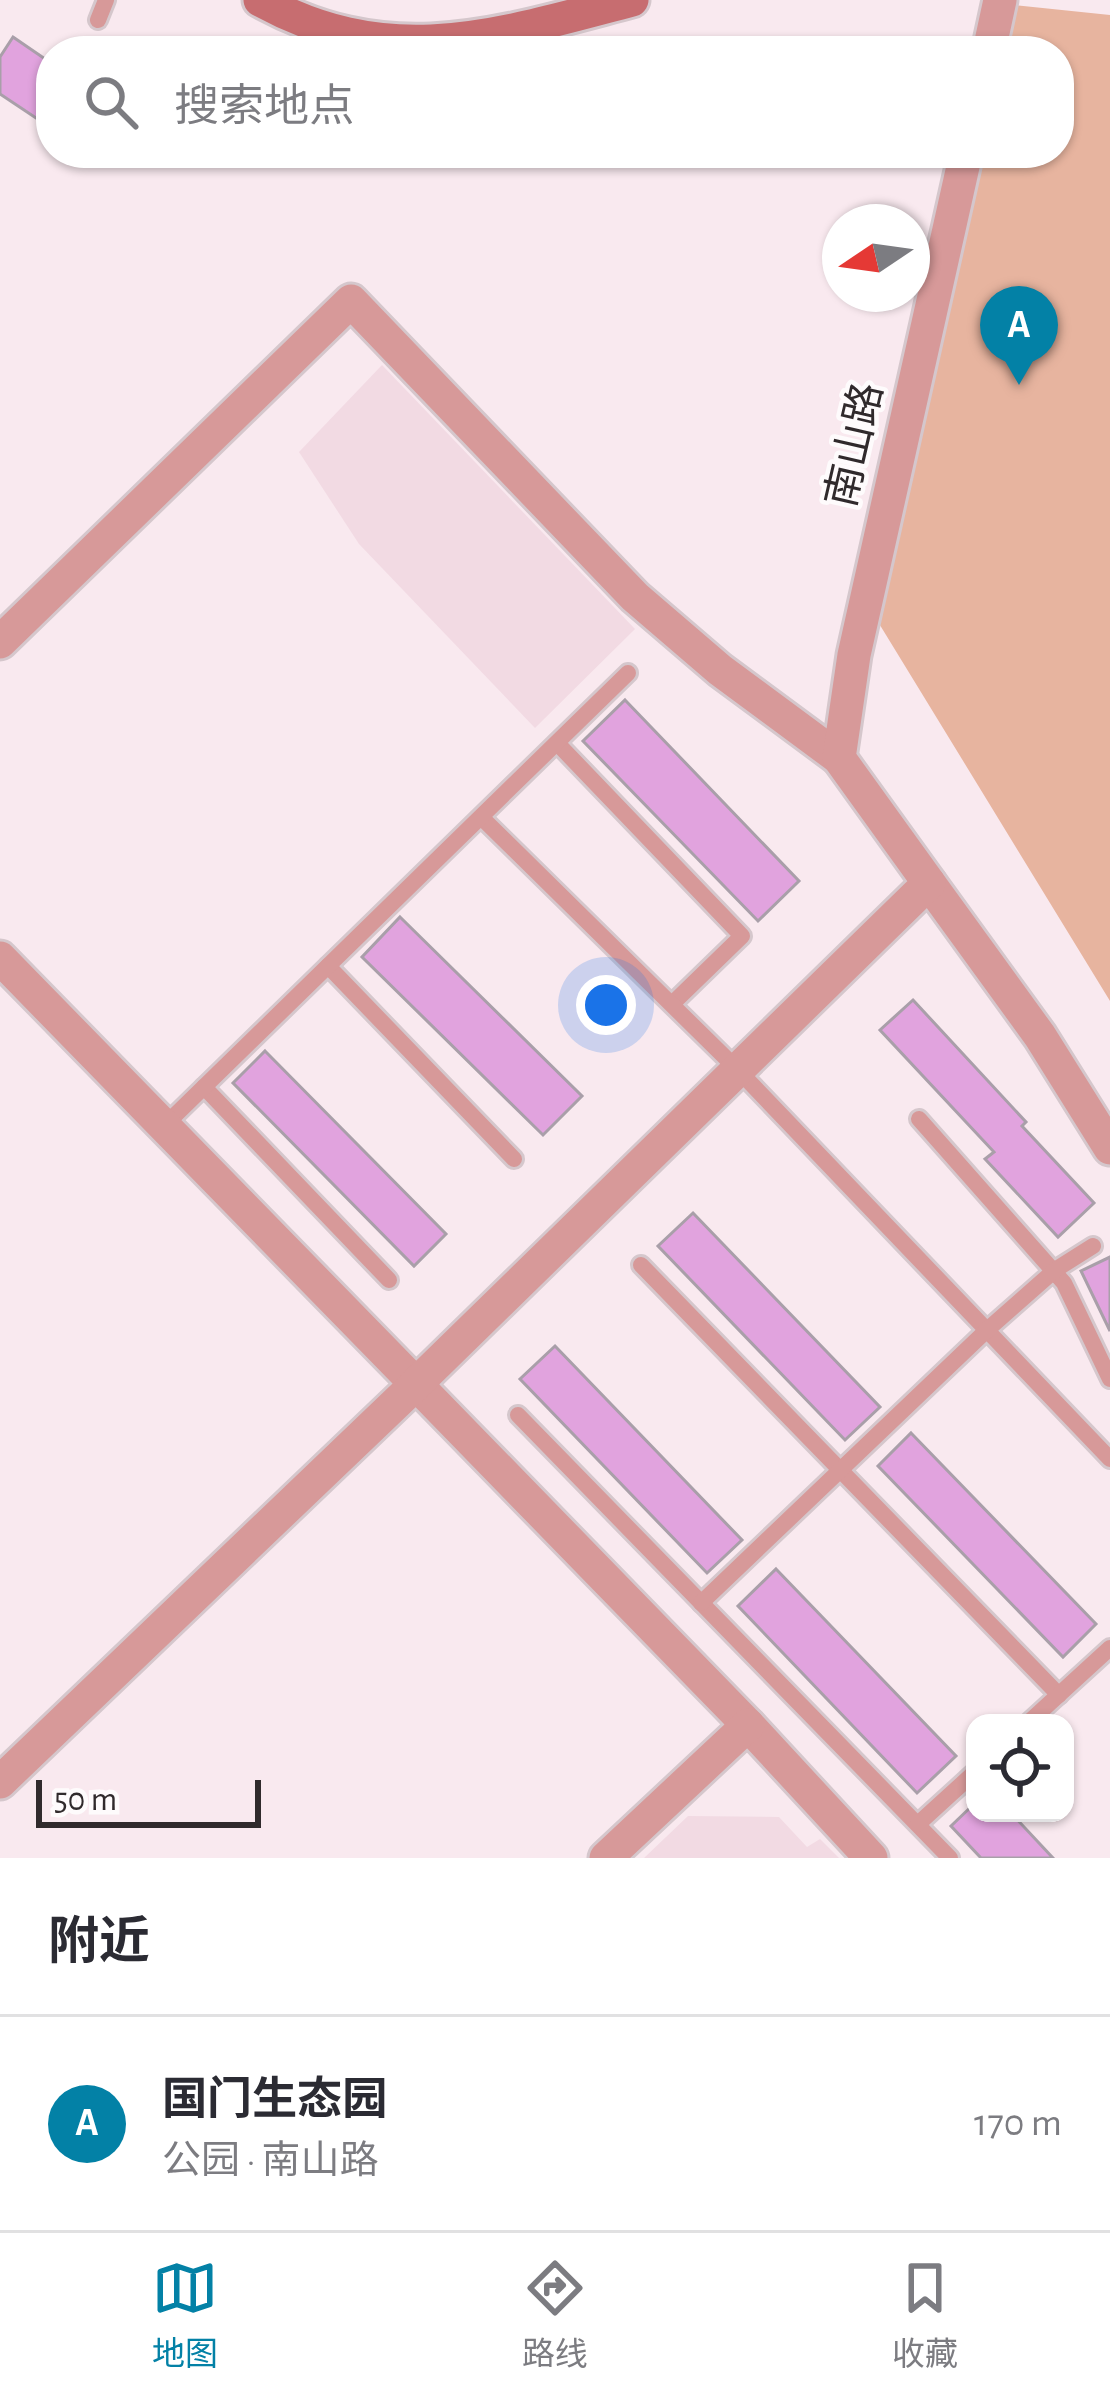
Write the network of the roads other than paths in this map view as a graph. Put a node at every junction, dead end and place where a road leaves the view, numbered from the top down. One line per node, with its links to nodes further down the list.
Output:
1 (106, 0): 5 (lane)
2 (260, 0): 6 (main road)
3 (632, 0): 7 (main road)
4 (1000, 0): 8 (street)
5 (98, 20)
6 (353, 36)
7 (482, 36)
8 (992, 36)
9 (963, 168): 12 (street, 南山路)
10 (0, 642): 12 (street)
11 (628, 673): 13 (lane)
12 (841, 742): 15 (street)
13 (557, 743): 14 (lane); 18 (lane)
14 (482, 818): 17 (lane); 18 (lane)
15 (929, 883): 19 (street); 23 (street)
16 (0, 958): 22 (street)
17 (328, 966): 20 (lane); 24 (lane)
18 (671, 1004): 19 (lane)
19 (738, 1070): 29 (lane); 31 (street)
20 (204, 1087): 22 (lane); 28 (lane)
21 (919, 1119): 27 (lane)
22 (164, 1126): 31 (street)
23 (1110, 1148)
24 (514, 1159)
25 (1093, 1246): 27 (lane)
26 (641, 1264): 34 (lane)
27 (1054, 1270): 29 (lane); 30 (lane)
28 (389, 1280)
29 (987, 1330): 33 (lane); 34 (lane)
30 (1110, 1379)
31 (416, 1384): 39 (street); 41 (street)
32 (518, 1415): 35 (lane)
33 (1110, 1459)
34 (840, 1470): 35 (lane); 37 (lane)
35 (701, 1603): 42 (lane)
36 (1110, 1648): 37 (lane)
37 (1059, 1695): 38 (lane)
38 (1038, 1714)
39 (748, 1725): 43 (street); 44 (street)
40 (966, 1780): 42 (lane)
41 (0, 1782)
42 (918, 1824): 45 (lane)
43 (606, 1858)
44 (872, 1858)
45 (950, 1858)

